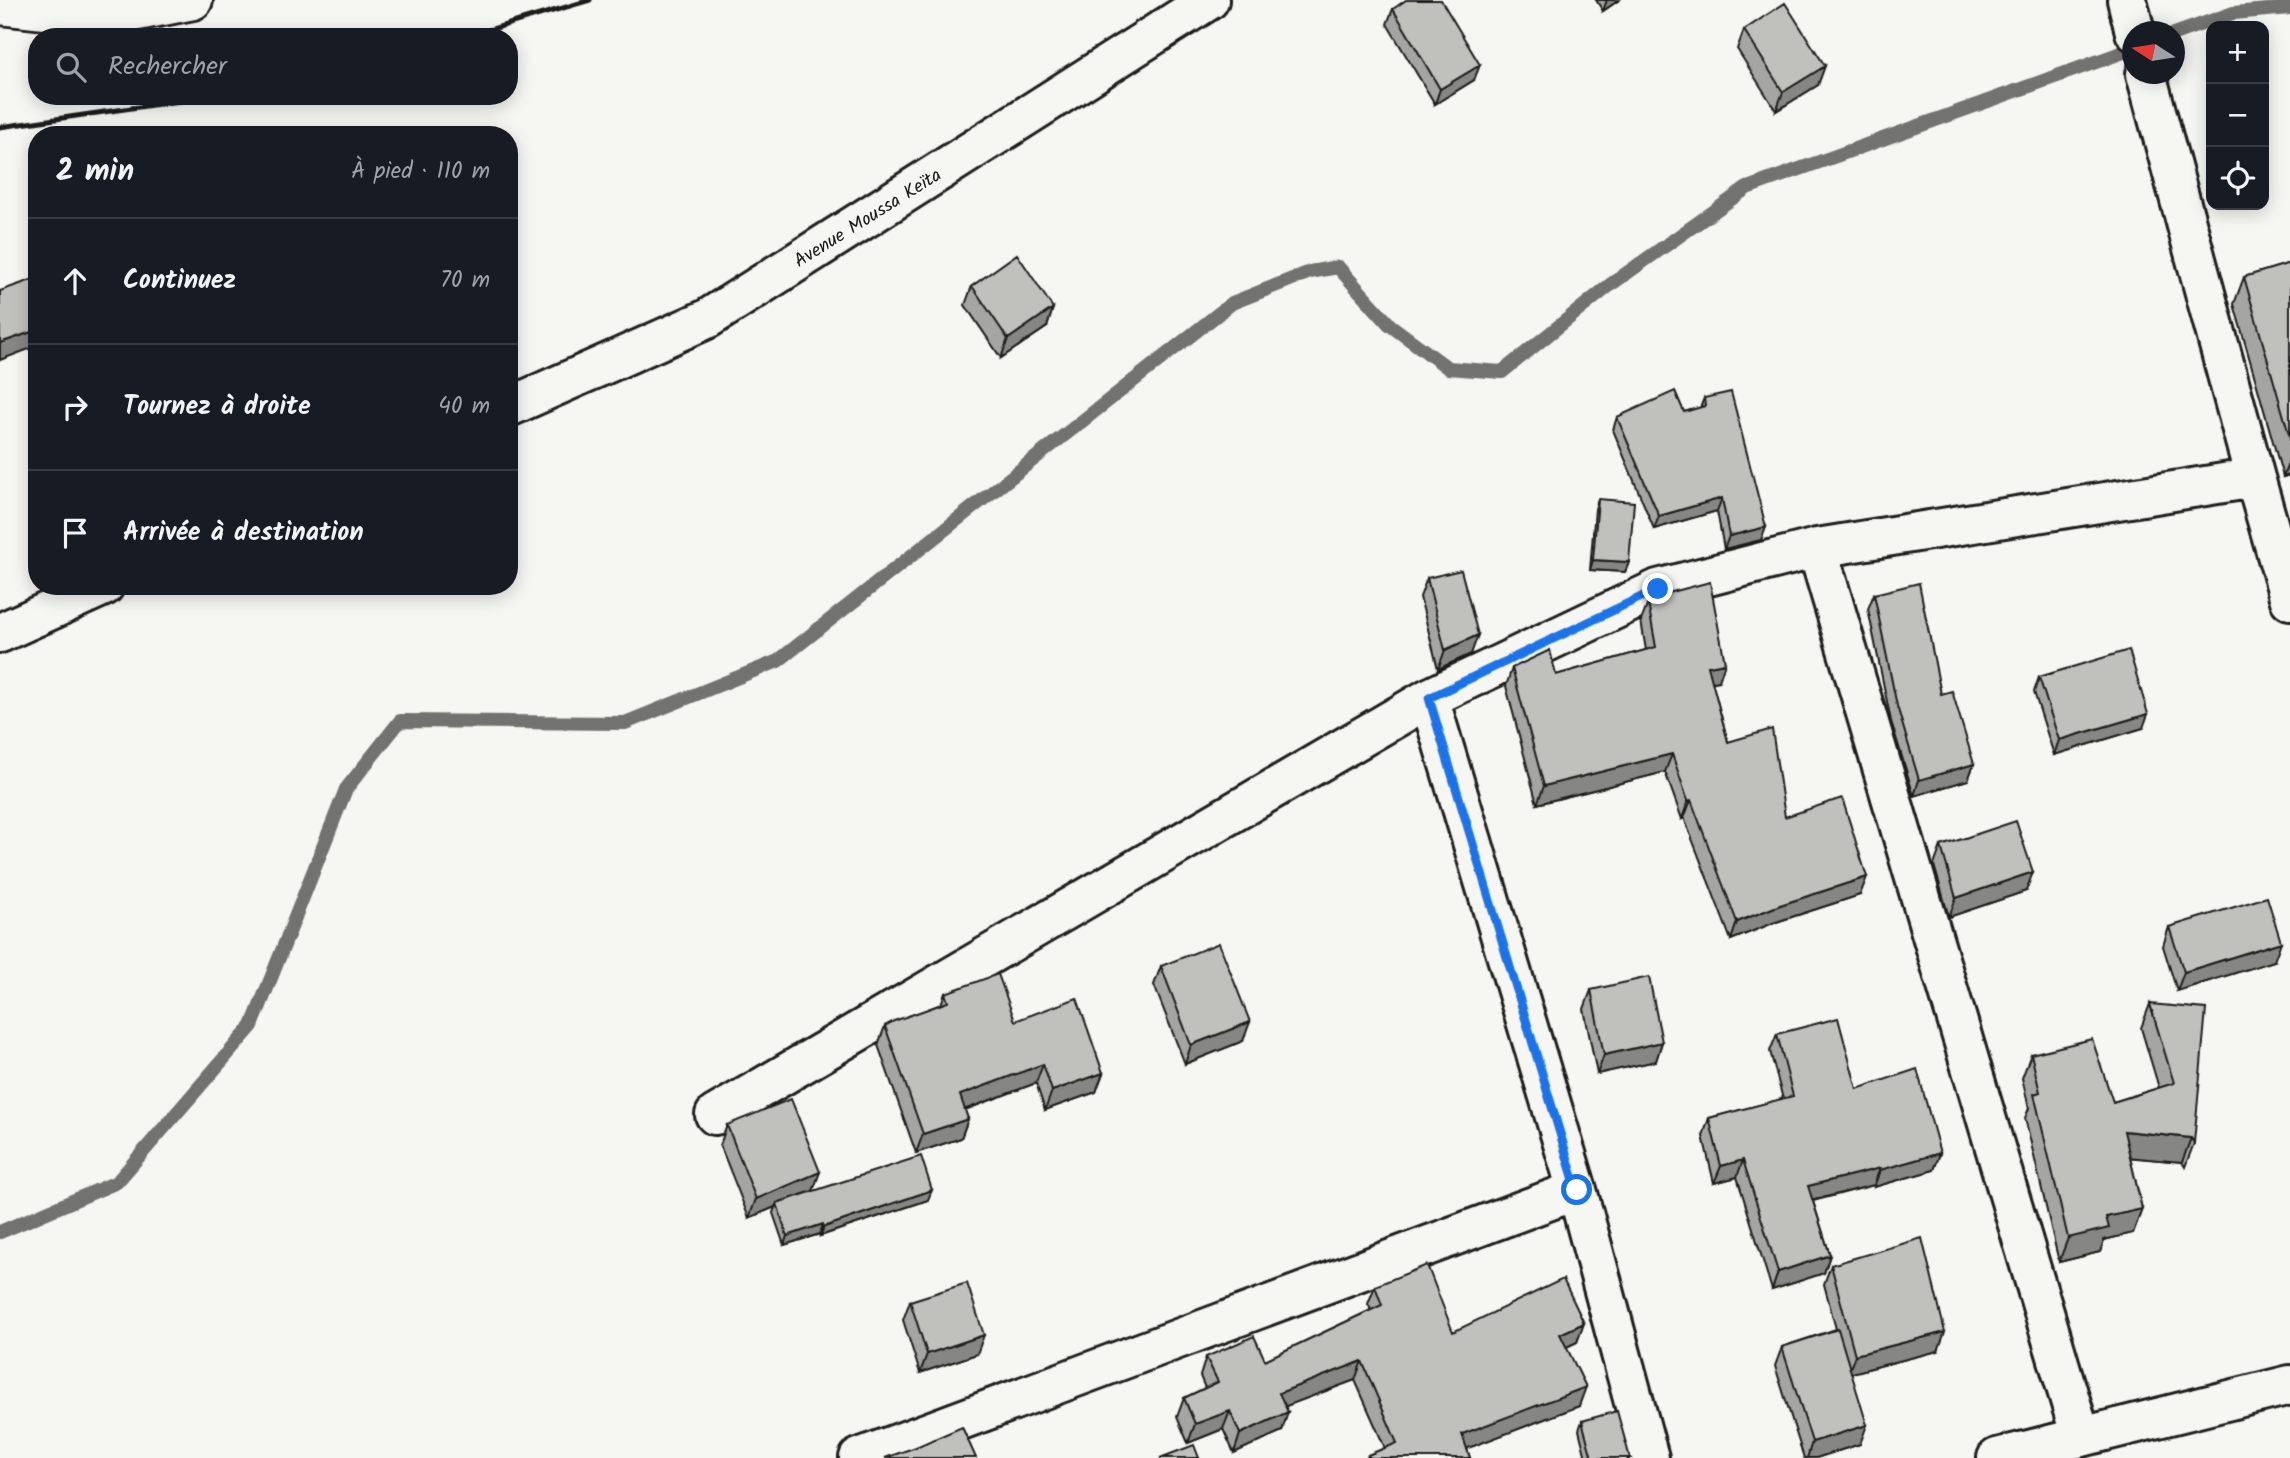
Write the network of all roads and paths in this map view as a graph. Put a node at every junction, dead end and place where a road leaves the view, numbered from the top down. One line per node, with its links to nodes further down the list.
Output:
1 (193, 0): 3 (street)
2 (1209, 0): 5 (street, Avenue Moussa Keïta)
3 (0, 5)
4 (2149, 84): 6 (street)
5 (518, 403)
6 (2255, 478): 7 (street); 9 (street)
7 (1818, 548): 11 (street); 15 (street)
8 (84, 595): 10 (street)
9 (2290, 600)
10 (0, 633)
11 (1429, 698): 12 (street); 13 (street)
12 (715, 1115)
13 (1577, 1190): 16 (street); 17 (street)
14 (2290, 1385): 15 (street)
15 (2081, 1437): 18 (street)
16 (859, 1458)
17 (1649, 1458)
18 (1997, 1458)

